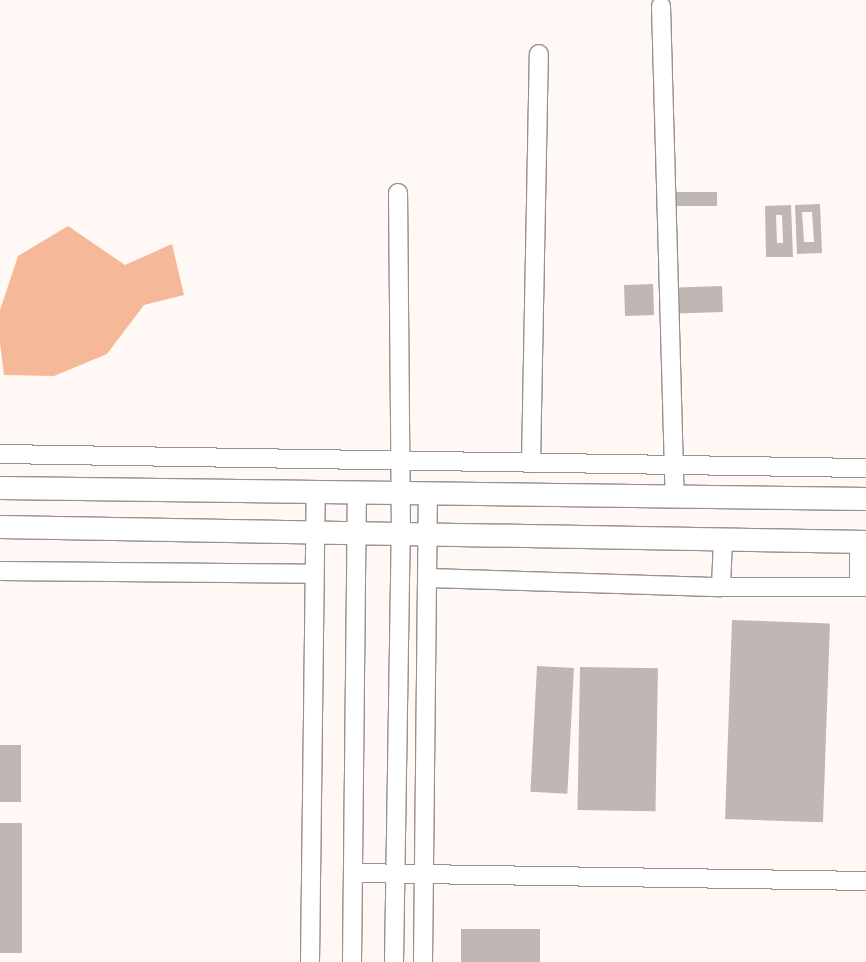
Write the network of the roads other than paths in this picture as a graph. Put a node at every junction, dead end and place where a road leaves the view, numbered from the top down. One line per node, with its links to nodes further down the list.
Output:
1 (661, 6): 7 (street)
2 (539, 54): 6 (street)
3 (398, 193): 5 (street)
4 (0, 454): 5 (street)
5 (400, 460): 6 (street); 12 (street)
6 (531, 463): 7 (street)
7 (675, 465): 8 (street); 14 (street)
8 (866, 468)
9 (0, 488): 10 (main road)
10 (316, 492): 11 (main road); 17 (street)
11 (357, 493): 12 (main road); 18 (street)
12 (401, 493): 13 (main road); 19 (street)
13 (428, 494): 14 (main road); 20 (street)
14 (675, 497): 15 (main road)
15 (866, 498)
16 (0, 527): 17 (main road)
17 (315, 532): 18 (main road); 24 (street)
18 (356, 533): 19 (main road); 28 (street)
19 (401, 534): 20 (main road); 29 (street)
20 (428, 534): 21 (main road); 25 (street)
21 (723, 540): 22 (main road); 27 (street)
22 (863, 542): 26 (street)
23 (0, 571): 24 (street)
24 (314, 574): 32 (street)
25 (428, 578): 27 (street); 30 (street)
26 (862, 586): 27 (street)
27 (721, 587)
28 (353, 873): 29 (street); 33 (street)
29 (396, 873): 30 (street); 34 (street)
30 (423, 874): 31 (street); 35 (street)
31 (866, 881)
32 (310, 962)
33 (352, 962)
34 (394, 962)
35 (423, 962)

